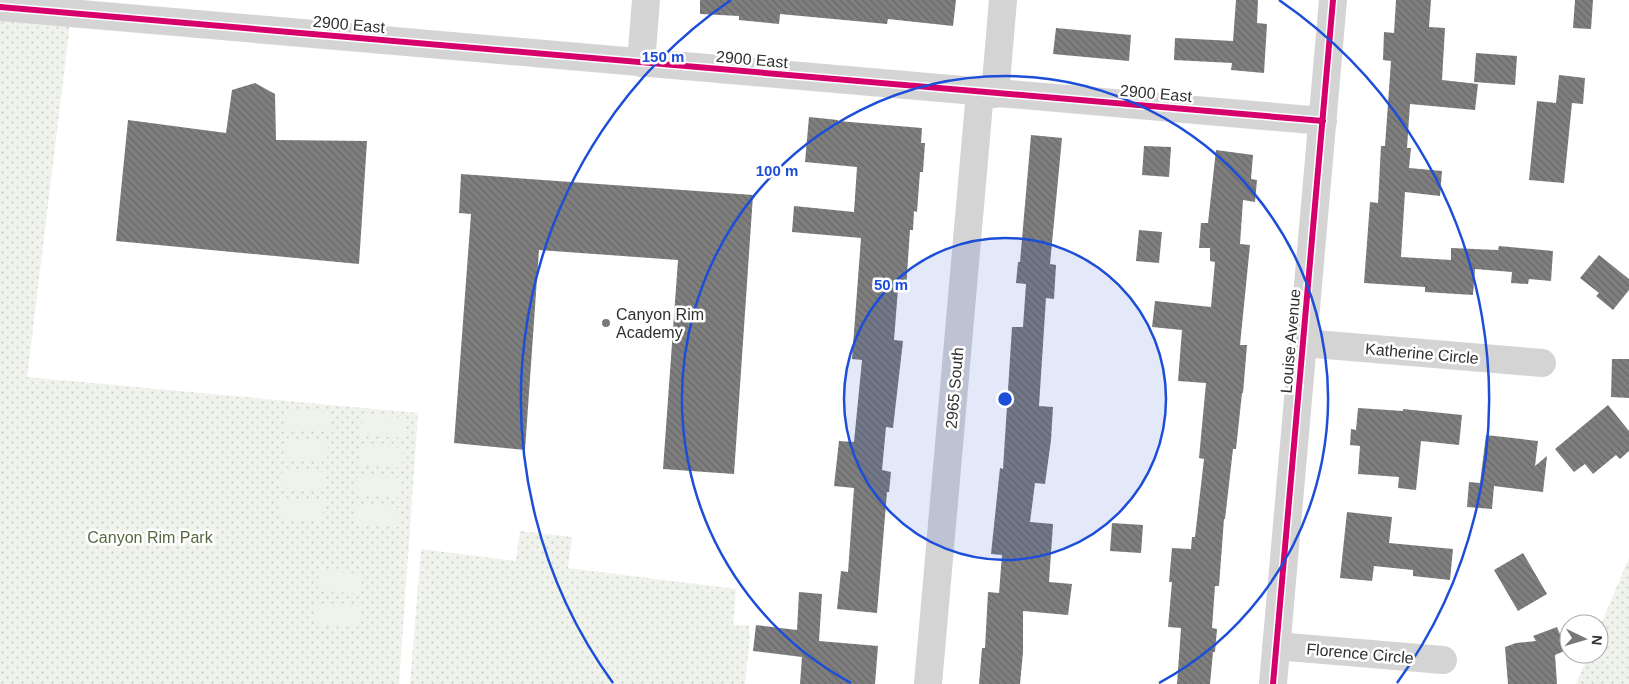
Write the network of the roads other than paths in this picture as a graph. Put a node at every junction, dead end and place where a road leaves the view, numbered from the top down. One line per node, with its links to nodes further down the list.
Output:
1 (646, 0): 5 (street)
2 (1003, 0): 6 (street, 2965 South)
3 (1333, 0): 7 (street, Louise Avenue)
4 (0, 7): 5 (street, 2900 East)
5 (640, 63): 6 (street, 2900 East)
6 (987, 93): 7 (street, 2900 East); 12 (street, 2965 South)
7 (1322, 122): 8 (street, Louise Avenue)
8 (1303, 343): 9 (street, Katherine Circle); 10 (street, Louise Avenue)
9 (1542, 363)
10 (1276, 646): 11 (street, Florence Circle); 13 (street, Louise Avenue)
11 (1443, 660)
12 (928, 684)
13 (1273, 684)

